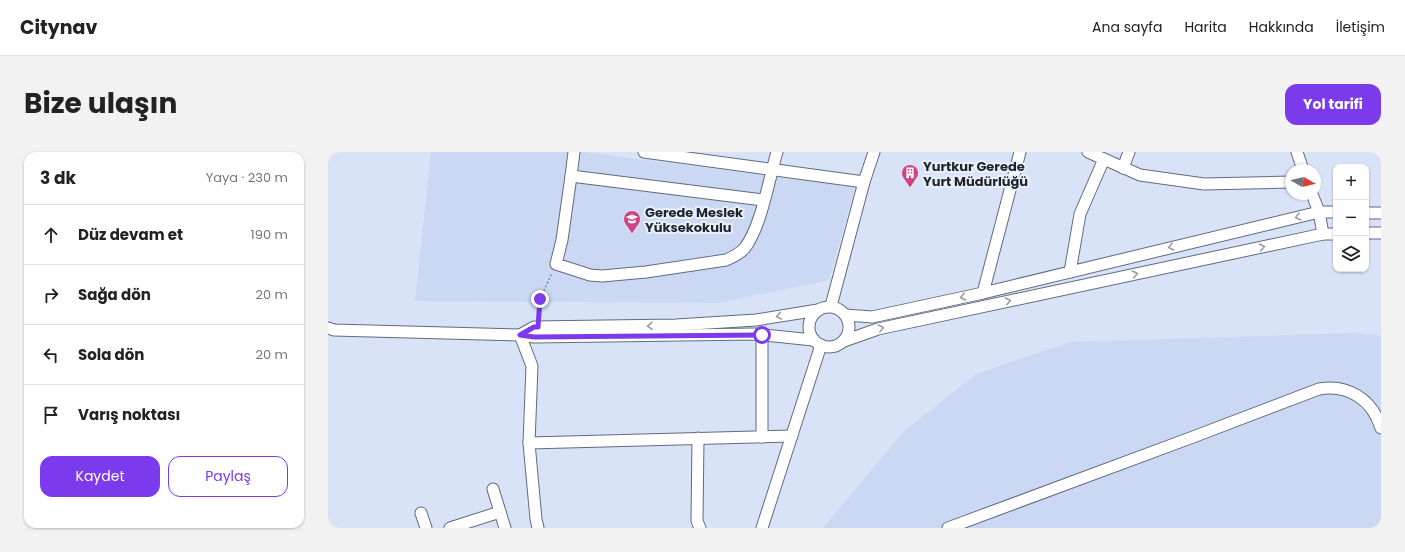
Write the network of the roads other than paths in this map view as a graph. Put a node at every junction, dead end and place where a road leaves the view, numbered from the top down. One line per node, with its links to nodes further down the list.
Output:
1 (574, 152): 13 (street)
2 (644, 152): 12 (street)
3 (777, 152): 12 (street)
4 (874, 152): 14 (street)
5 (1020, 152): 27 (street)
6 (1088, 152): 9 (street)
7 (1129, 152): 11 (street)
8 (1297, 152): 10 (street)
9 (1104, 159): 11 (street); 26 (street)
10 (1302, 164)
11 (1123, 168): 15 (street)
12 (772, 169): 14 (street); 16 (street)
13 (571, 176): 16 (street); 16 (street)
14 (864, 182): 28 (street)
15 (1285, 182)
16 (764, 200)
17 (1314, 200): 18 (street)
18 (1319, 212): 19 (street); 24 (street); 26 (street, one-way to 26)
19 (1333, 212)
20 (1369, 213): 21 (street)
21 (1381, 213)
22 (1369, 233): 23 (street)
23 (1381, 233)
24 (1323, 234): 25 (street); 34 (street, one-way to 24)
25 (1333, 234)
26 (1070, 272): 27 (street)
27 (983, 293): 30 (street, one-way to 30)
28 (831, 306): 29 (street); 30 (street)
29 (818, 310): 32 (street, one-way to 32); 35 (street)
30 (846, 315): 34 (street)
31 (328, 328): 32 (street)
32 (520, 335): 33 (street); 40 (street)
33 (762, 335): 35 (street); 38 (street)
34 (844, 341): 35 (street)
35 (817, 343): 37 (street)
36 (1381, 428): 50 (street)
37 (792, 436): 38 (street); 49 (street)
38 (762, 437): 39 (street)
39 (698, 438): 40 (street); 48 (street)
40 (529, 443): 47 (street)
41 (493, 489): 42 (street)
42 (500, 512): 45 (street); 46 (street)
43 (421, 513): 44 (street)
44 (426, 528)
45 (450, 528)
46 (505, 528)
47 (538, 528)
48 (700, 528)
49 (762, 528)
50 (948, 528)

